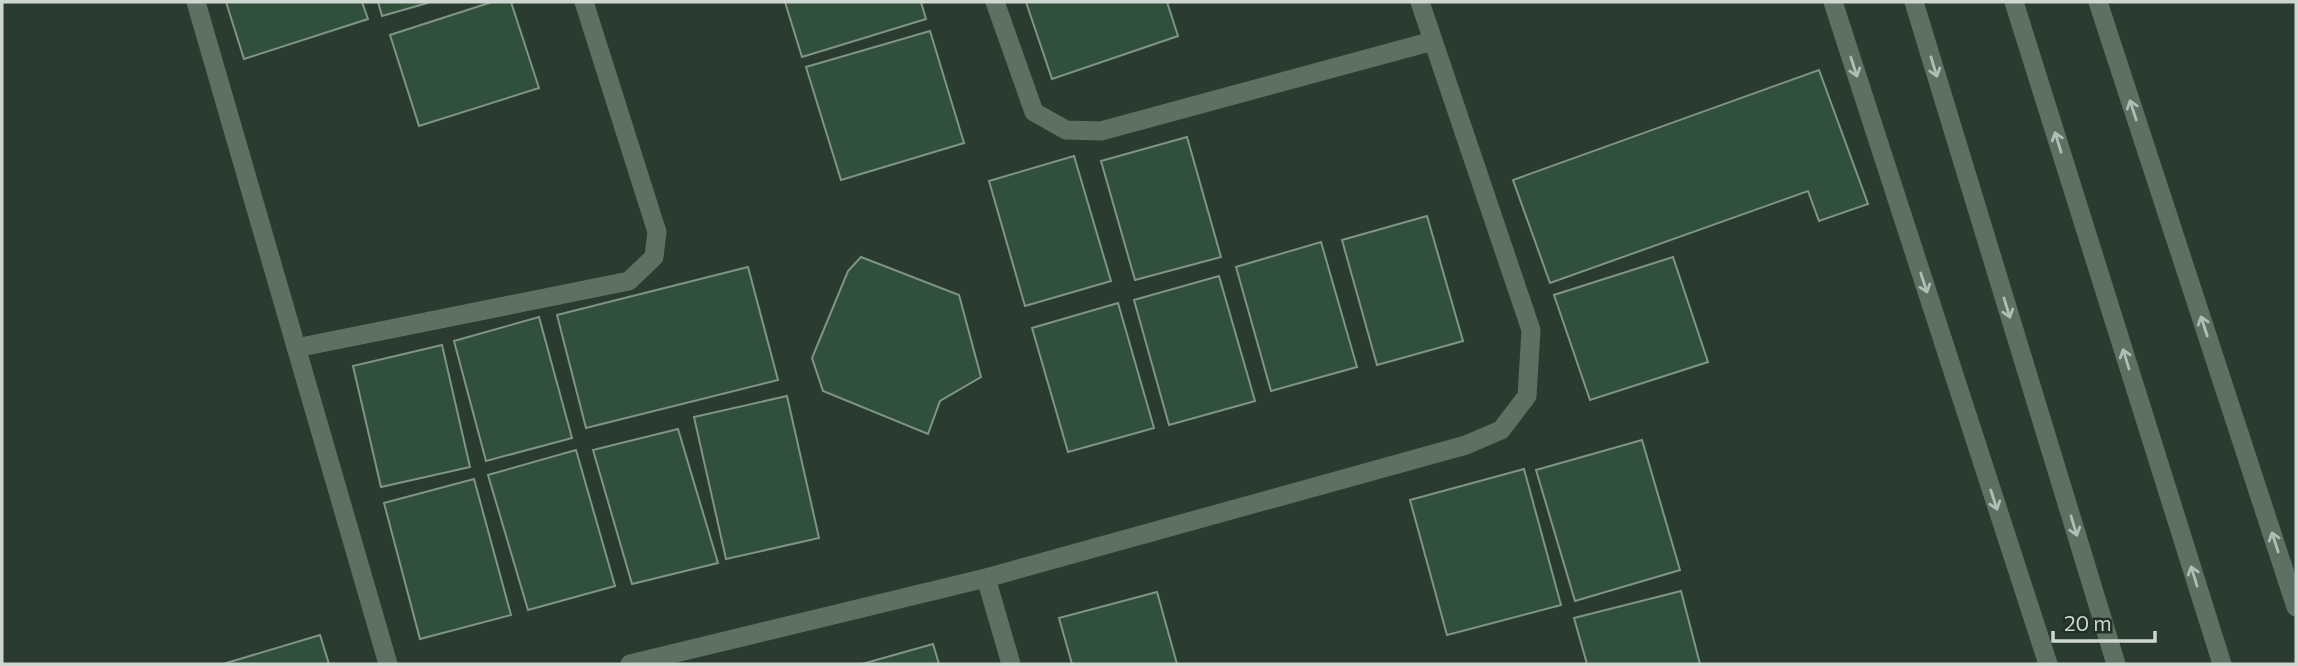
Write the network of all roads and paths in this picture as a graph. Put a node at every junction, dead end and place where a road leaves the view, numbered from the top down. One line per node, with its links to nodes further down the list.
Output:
1 (196, 2): 10 (street)
2 (584, 2): 10 (street)
3 (995, 2): 9 (street)
4 (1420, 2): 9 (street)
5 (1833, 2): 16 (street, one-way to 16)
6 (1914, 2): 17 (street, one-way to 17)
7 (2014, 2): 18 (street, one-way to 7)
8 (2098, 2): 12 (street, one-way to 8)
9 (1433, 41): 11 (street)
10 (296, 348): 13 (street)
11 (986, 578): 14 (street); 15 (street)
12 (2296, 607)
13 (388, 664)
14 (630, 664)
15 (1011, 664)
16 (2048, 664)
17 (2116, 664)
18 (2222, 664)

